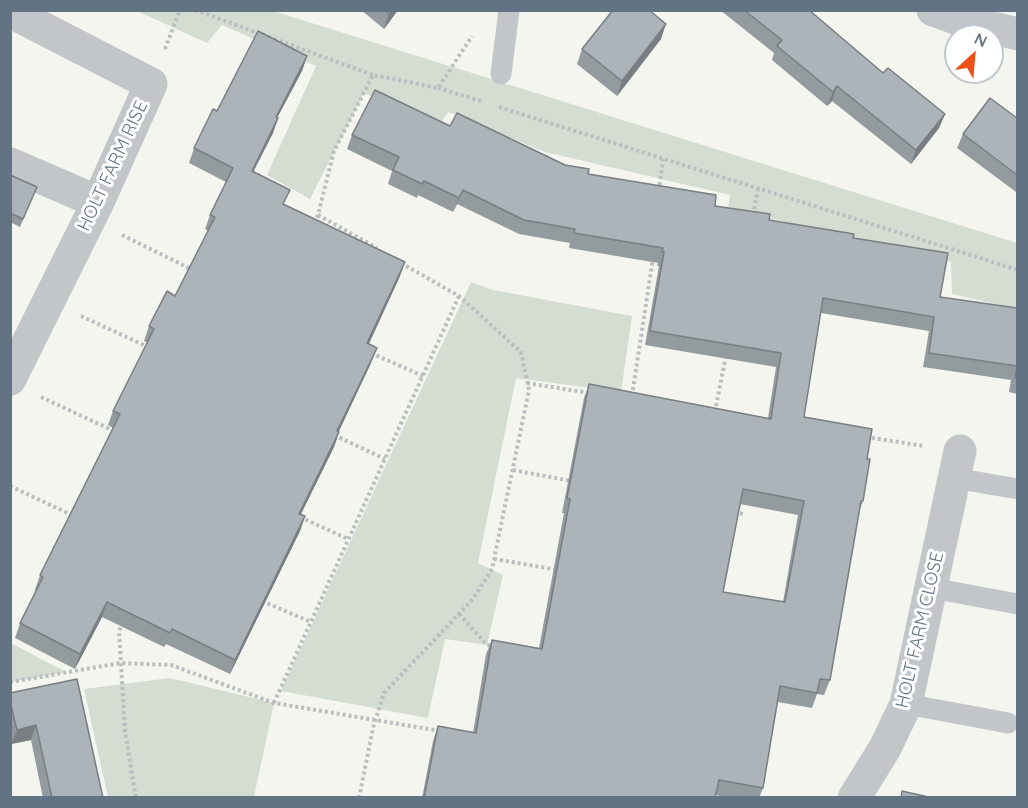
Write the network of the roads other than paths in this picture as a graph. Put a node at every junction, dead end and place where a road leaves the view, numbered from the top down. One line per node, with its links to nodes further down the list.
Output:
1 (509, 10): 5 (lane)
2 (933, 10): 4 (street)
3 (21, 17): 7 (street, HOLT FARM RISE)
4 (1017, 34)
5 (501, 74)
6 (10, 164): 7 (street)
7 (94, 210): 8 (street, HOLT FARM RISE)
8 (17, 375)
9 (957, 464): 10 (lane); 11 (street, HOLT FARM CLOSE)
10 (1017, 489)
11 (931, 588): 12 (lane); 13 (street, HOLT FARM CLOSE)
12 (1017, 604)
13 (906, 704): 14 (lane); 15 (street, HOLT FARM CLOSE)
14 (1008, 723)
15 (854, 798)

